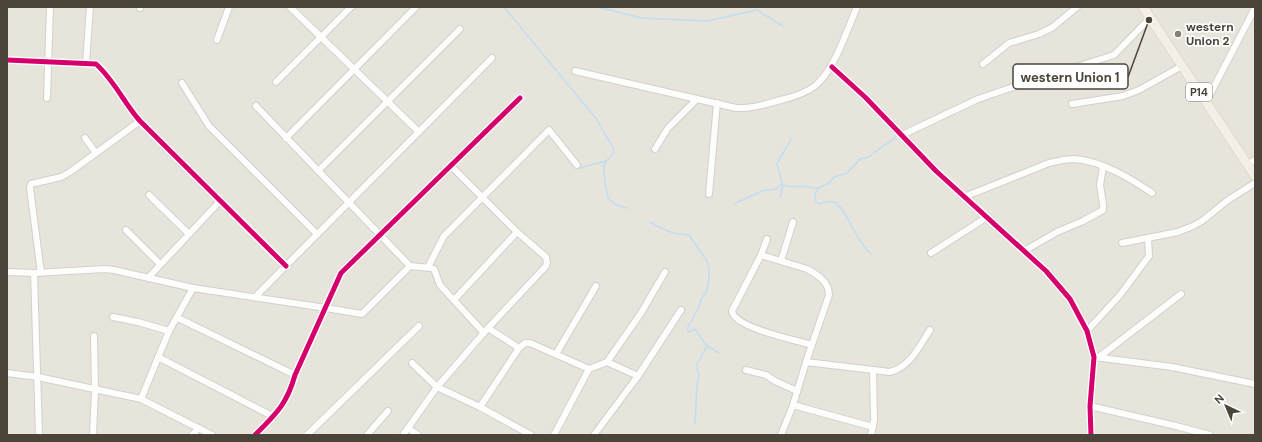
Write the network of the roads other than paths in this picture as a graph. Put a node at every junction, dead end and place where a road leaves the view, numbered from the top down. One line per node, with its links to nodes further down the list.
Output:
1 (50, 7): 17 (street)
2 (90, 7): 18 (street)
3 (229, 7): 14 (street)
4 (290, 7): 13 (street)
5 (351, 7): 13 (street)
6 (416, 7): 22 (street)
7 (857, 7): 21 (street)
8 (1077, 7): 19 (street)
9 (1143, 7): 11 (main road, P14)
10 (1255, 8): 30 (street)
11 (1150, 18): 20 (main road, P14); 36 (street)
12 (460, 29): 29 (street)
13 (321, 37): 22 (street); 24 (street)
14 (217, 40)
15 (492, 58): 35 (street)
16 (7, 60): 17 (street)
17 (47, 63): 18 (street); 26 (street)
18 (86, 63): 34 (street)
19 (983, 64)
20 (1182, 66): 30 (main road, P14); 32 (street)
21 (832, 67): 31 (street); 36 (street)
22 (355, 70): 29 (street); 38 (street)
23 (575, 72): 28 (street)
24 (276, 82)
25 (182, 83): 60 (street)
26 (47, 98)
27 (520, 98): 43 (street)
28 (697, 99): 31 (street); 39 (street)
29 (387, 102): 35 (street); 45 (street)
30 (1206, 102): 41 (main road, P14)
31 (717, 104): 49 (street)
32 (1072, 104)
33 (256, 106): 38 (street)
34 (140, 121): 40 (street); 53 (street)
35 (419, 132): 54 (street)
36 (902, 135): 51 (street)
37 (85, 138): 40 (street)
38 (286, 138): 45 (street)
39 (655, 149)
40 (96, 153): 76 (street)
41 (1251, 163): 46 (main road, P14)
42 (577, 165): 52 (street)
43 (451, 166): 52 (street); 61 (street)
44 (1104, 167): 48 (street); 51 (street); 65 (street)
45 (318, 171): 54 (street)
46 (1255, 176)
47 (1255, 183): 62 (street)
48 (1152, 193)
49 (709, 194)
50 (149, 195): 59 (street)
51 (964, 196): 55 (street)
52 (482, 197): 58 (street); 72 (street)
53 (220, 201): 59 (street); 70 (street)
54 (349, 202): 60 (street); 61 (street)
55 (987, 217): 65 (street); 66 (street)
56 (794, 222): 68 (street)
57 (126, 230): 69 (street)
58 (517, 232): 82 (street); 90 (street)
59 (188, 234): 69 (street)
60 (317, 234): 70 (street)
61 (380, 235): 71 (street); 83 (street)
62 (1148, 238): 64 (street); 91 (street)
63 (767, 239): 67 (street)
64 (1122, 243)
65 (1024, 251): 91 (street)
66 (931, 253)
67 (761, 256): 68 (street); 93 (street)
68 (781, 261): 93 (street)
69 (160, 264): 77 (street)
70 (286, 266): 81 (street)
71 (410, 266): 72 (street); 83 (street)
72 (428, 267): 82 (street)
73 (7, 272): 75 (street)
74 (665, 272): 98 (street)
75 (34, 273): 76 (street); 107 (street)
76 (41, 273): 77 (street)
77 (148, 278): 79 (street)
78 (596, 286): 95 (street)
79 (192, 288): 81 (street); 86 (street)
80 (1181, 294): 97 (street)
81 (255, 297): 83 (street)
82 (454, 300): 90 (street)
83 (326, 308): 105 (street)
84 (681, 310): 106 (street)
85 (112, 317): 89 (street)
86 (178, 318): 89 (street); 105 (street)
87 (419, 326): 126 (street)
88 (930, 330): 103 (street)
89 (169, 331): 96 (street)
90 (486, 331): 94 (street); 109 (street)
91 (1087, 331): 97 (street)
92 (94, 336): 110 (street)
93 (812, 345): 99 (street)
94 (518, 348): 95 (street); 115 (street)
95 (556, 354): 101 (street)
96 (158, 357): 112 (street); 117 (street)
97 (1096, 357): 108 (street); 114 (street)
98 (607, 362): 101 (street); 106 (street)
99 (806, 362): 103 (street); 111 (street)
100 (412, 363): 109 (street)
101 (589, 369): 131 (street)
102 (746, 370): 111 (street)
103 (873, 370): 118 (street)
104 (7, 373): 107 (street)
105 (295, 375): 117 (street)
106 (638, 376): 132 (street)
107 (38, 377): 110 (street); 121 (street)
108 (1255, 384)
109 (436, 386): 115 (street); 120 (street); 128 (street)
110 (95, 390): 112 (street); 122 (street)
111 (798, 391): 113 (street)
112 (141, 399): 119 (street)
113 (793, 405): 118 (street); 133 (street)
114 (1090, 406): 135 (street); 136 (street)
115 (480, 407): 130 (street)
116 (388, 411): 127 (street)
117 (274, 417): 125 (street)
118 (873, 427): 134 (street)
119 (199, 428): 123 (street); 124 (street)
120 (408, 428): 128 (street); 129 (street)
121 (39, 435)
122 (93, 435)
123 (192, 435)
124 (212, 435)
125 (255, 435)
126 (307, 435)
127 (367, 435)
128 (402, 435)
129 (418, 435)
130 (531, 435)
131 (554, 435)
132 (594, 435)
133 (781, 435)
134 (871, 435)
135 (1091, 435)
136 (1210, 435)

